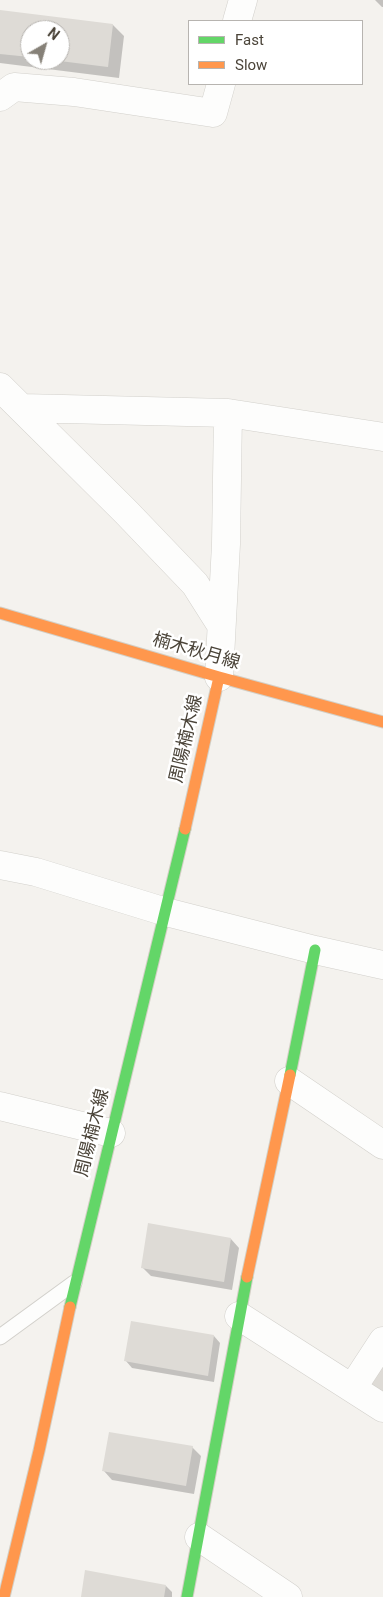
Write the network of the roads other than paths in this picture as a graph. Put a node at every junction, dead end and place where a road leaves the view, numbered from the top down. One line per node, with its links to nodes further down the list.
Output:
1 (243, 0): 2 (street)
2 (237, 20)
3 (220, 85): 4 (street)
4 (0, 97)
5 (0, 387): 6 (street)
6 (22, 408): 7 (street); 10 (street)
7 (228, 413): 8 (street); 10 (street)
8 (383, 437)
9 (0, 613): 11 (street, 楠木秋月線)
10 (221, 625): 11 (street)
11 (219, 677): 12 (street, 楠木秋月線); 14 (street, 周陽楠木線)
12 (383, 722)
13 (0, 864): 14 (street)
14 (166, 912): 15 (street); 19 (street, 周陽楠木線)
15 (315, 950): 16 (street); 17 (street)
16 (383, 965)
17 (289, 1081): 20 (street); 22 (street)
18 (0, 1106): 19 (street)
19 (111, 1133): 21 (street, 周陽楠木線)
20 (383, 1145)
21 (76, 1282): 23 (lane); 28 (street, 周陽楠木線)
22 (239, 1316): 25 (street); 27 (street)
23 (0, 1337)
24 (383, 1341): 25 (street)
25 (353, 1387): 26 (street)
26 (383, 1408)
27 (199, 1536): 29 (street); 30 (street)
28 (4, 1597)
29 (187, 1597)
30 (288, 1597)

